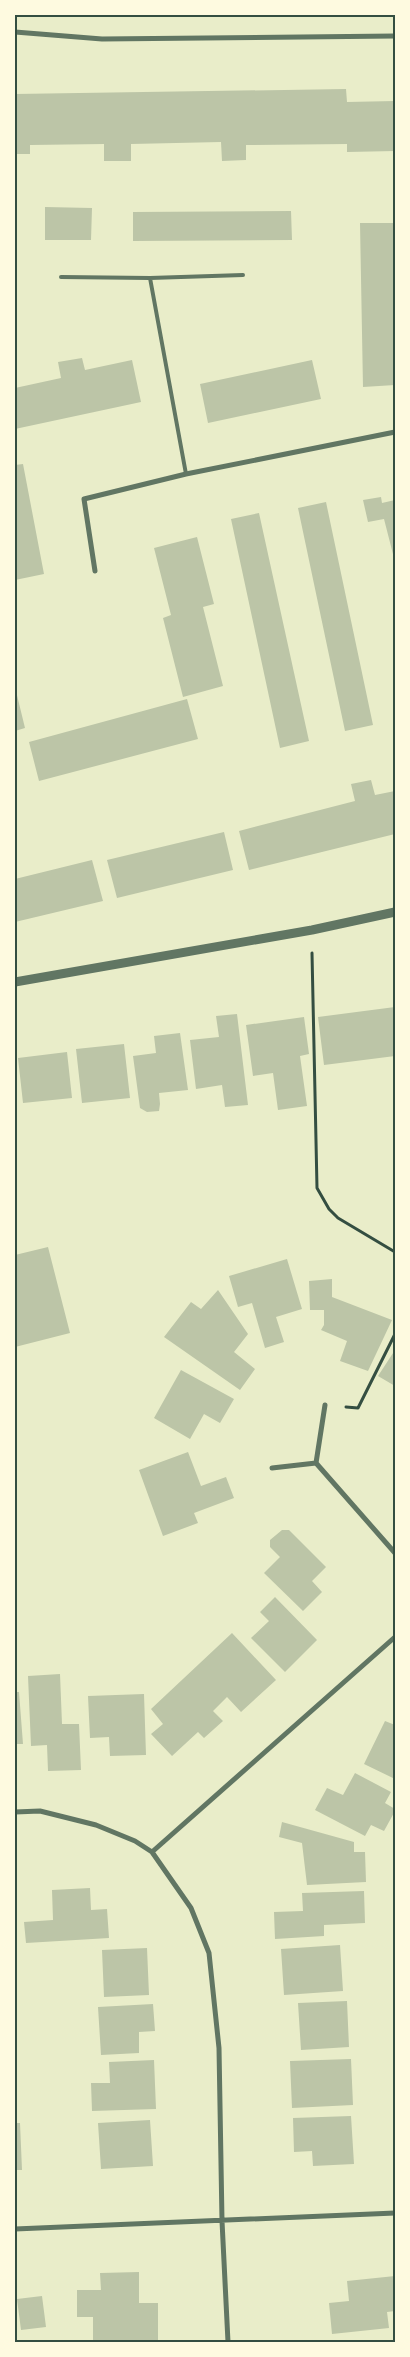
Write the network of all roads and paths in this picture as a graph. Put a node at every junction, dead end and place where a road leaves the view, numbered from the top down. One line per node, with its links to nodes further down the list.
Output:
1 (15, 32): 2 (street)
2 (395, 36)
3 (243, 275): 5 (lane)
4 (61, 277): 5 (lane)
5 (150, 278): 7 (lane)
6 (395, 432): 7 (street)
7 (186, 474): 8 (street)
8 (95, 571)
9 (395, 912): 10 (street)
10 (312, 930): 11 (street); 12 (path)
11 (15, 982)
12 (395, 1252)
13 (395, 1334): 14 (path)
14 (325, 1405): 15 (street)
15 (316, 1463): 16 (street); 17 (street)
16 (272, 1468)
17 (395, 1553)
18 (395, 1637): 20 (street)
19 (15, 1812): 20 (street)
20 (152, 1852): 22 (street)
21 (395, 2213): 22 (street)
22 (222, 2221): 23 (street); 24 (street)
23 (15, 2229)
24 (228, 2342)

